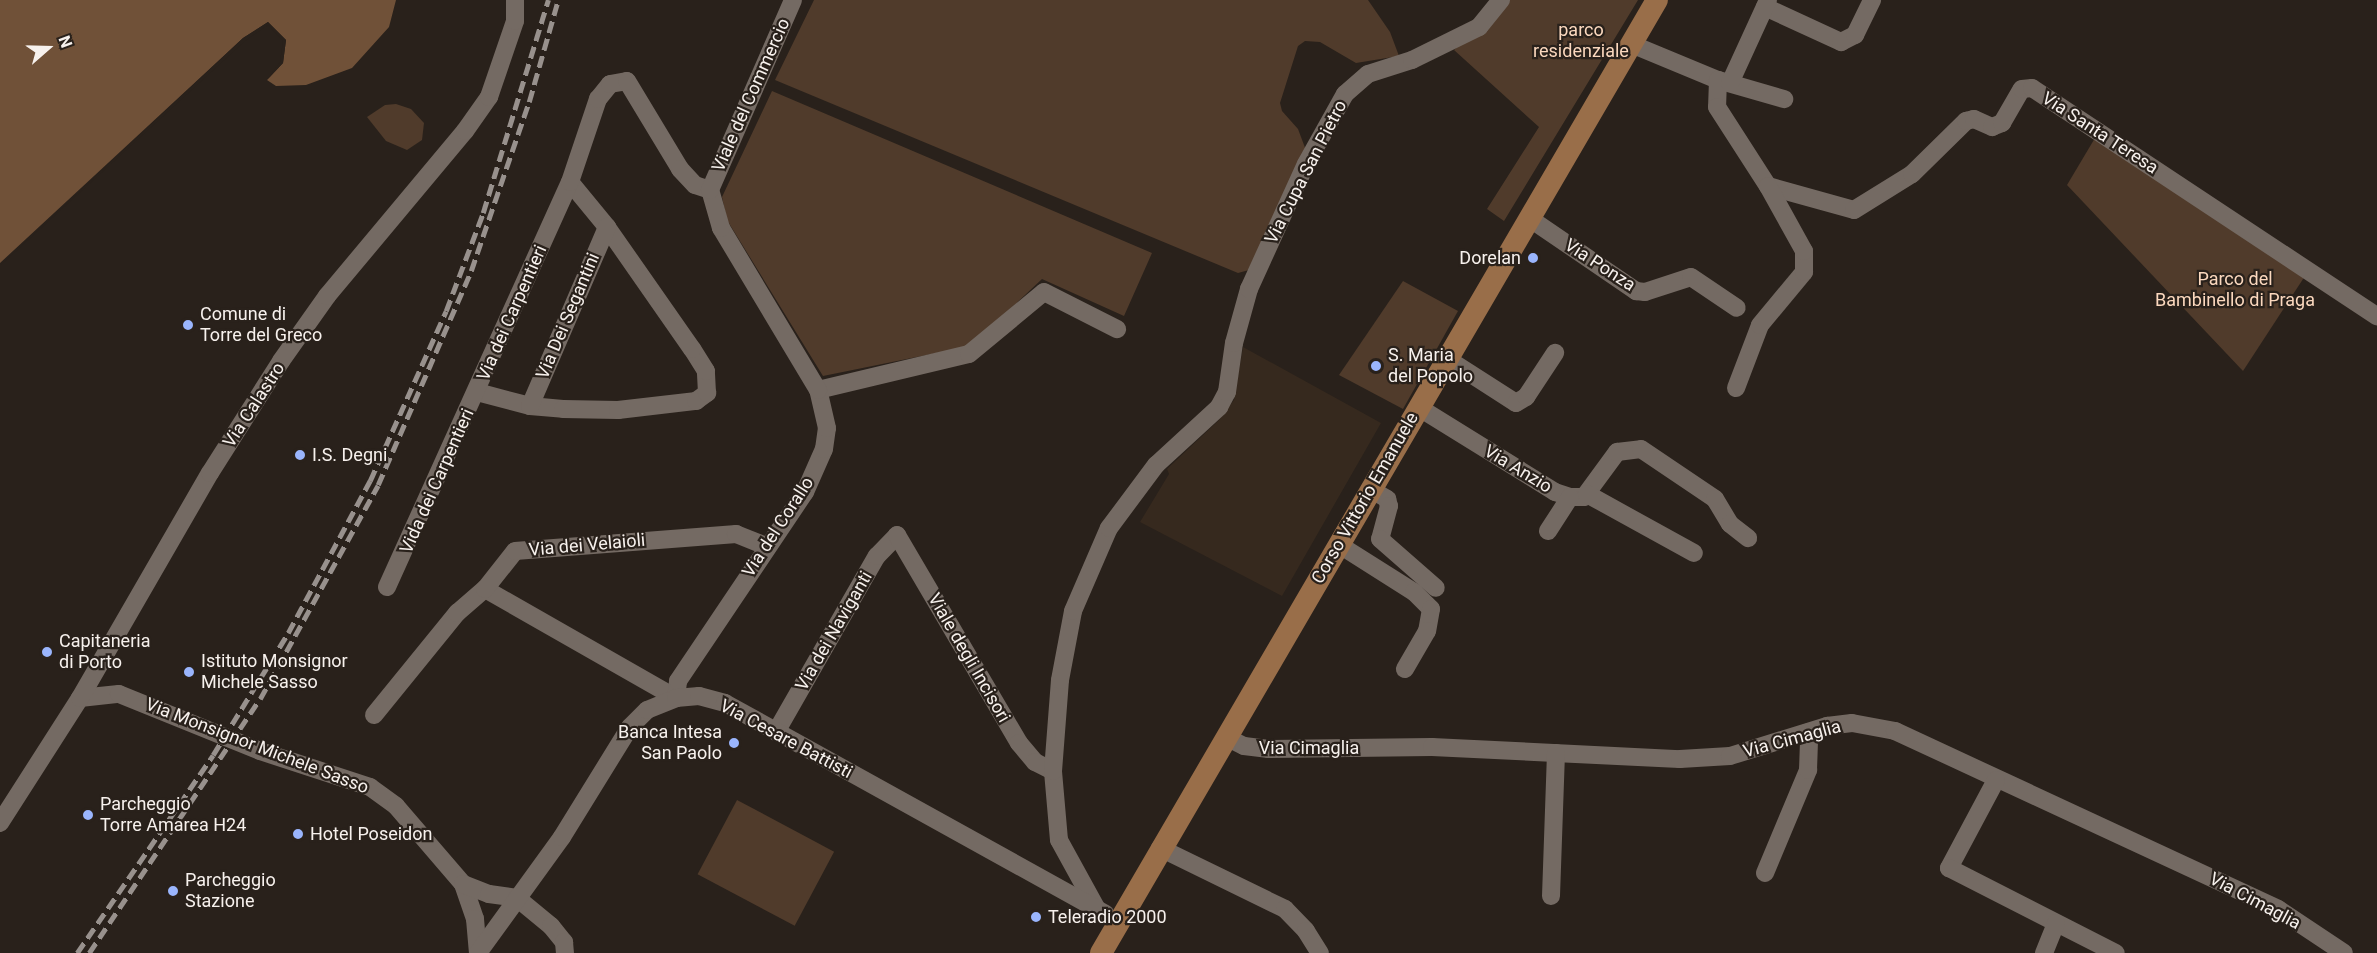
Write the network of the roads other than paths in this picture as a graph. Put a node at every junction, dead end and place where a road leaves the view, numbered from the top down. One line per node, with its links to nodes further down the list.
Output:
1 (515, 0): 36 (street, Via Calastro)
2 (793, 0): 12 (street, Viale del Commercio)
3 (1501, 0): 46 (street, Via Cupa San Pietro)
4 (1657, 0): 7 (main road, Corso Vittorio Emanuele)
5 (1872, 0): 6 (street)
6 (1767, 3): 8 (street)
7 (1631, 44): 8 (street); 13 (main road, Corso Vittorio Emanuele)
8 (1724, 81): 9 (street); 11 (street)
9 (1784, 99)
10 (570, 182): 12 (street, Via dei Carpentieri); 14 (street, Via dei Carpentieri); 22 (street, Via dei Carpentieri)
11 (1768, 186): 16 (street, Via Santa Teresa); 20 (street)
12 (710, 190): 21 (street, Via del Corallo)
13 (1529, 218): 15 (street, Via Ponza); 19 (main road, Corso Vittorio Emanuele)
14 (607, 227): 23 (street, Via Dei Segantini); 23 (street, Via dei Carpentieri)
15 (1737, 308)
16 (2377, 316)
17 (1117, 329): 21 (street)
18 (1555, 353): 19 (street)
19 (1446, 358): 24 (main road, Corso Vittorio Emanuele)
20 (1736, 388)
21 (818, 390): 31 (street, Via del Corallo)
22 (477, 392): 23 (street, Via dei Carpentieri); 33 (street, Vida dei Carpentieri)
23 (530, 406)
24 (1418, 407): 25 (main road, Corso Vittorio Emanuele); 26 (street, Via Anzio)
25 (1371, 489): 30 (main road, Corso Vittorio Emanuele); 34 (street)
26 (1579, 496): 27 (street); 29 (street); 32 (street, Via Anzio)
27 (1548, 531)
28 (897, 535): 42 (street, Via dei Naviganti); 46 (street, Viale degli Incisori)
29 (1748, 538)
30 (1338, 544): 37 (street); 44 (main road, Corso Vittorio Emanuele)
31 (766, 546): 35 (street, Via dei Velaioli); 40 (street, Via del Corallo)
32 (1694, 553)
33 (387, 587)
34 (1436, 588)
35 (485, 589): 40 (street); 41 (street, Via dei Velaioli)
36 (106, 653): 38 (street); 39 (street, Via Calastro)
37 (1405, 669)
38 (119, 694): 39 (street, Via Monsignor Michele Sasso); 51 (street, Via Monsignor Michele Sasso)
39 (80, 698): 48 (street, Via Calastro)
40 (676, 698): 42 (street, Via Cesare Battisti); 53 (street, Via Cesare Battisti)
41 (374, 715)
42 (776, 732): 54 (street, Via Cesare Battisti)
43 (1809, 732): 45 (street, Via Cimaglia); 47 (street, Via Cimaglia); 50 (street)
44 (1226, 737): 45 (street, Via Cimaglia); 49 (main road, Corso Vittorio Emanuele)
45 (1556, 753): 52 (street)
46 (1053, 771): 54 (street, Via Cupa San Pietro)
47 (1996, 780): 56 (street); 63 (street, Via Cimaglia)
48 (0, 823)
49 (1160, 848): 55 (main road, Corso Vittorio Emanuele); 60 (street)
50 (1765, 873)
51 (463, 884): 53 (street, Via Monsignor Michele Sasso); 57 (street, Via Monsignor Michele Sasso)
52 (1551, 896)
53 (517, 898): 57 (street, Via Cesare Battisti); 58 (street)
54 (1098, 911): 55 (street, Via Cesare Battisti)
55 (1120, 921): 59 (main road, Corso Vittorio Emanuele)
56 (2056, 923): 61 (street); 62 (street)
57 (478, 953)
58 (565, 953)
59 (1101, 953)
60 (1320, 953)
61 (2044, 953)
62 (2116, 953)
63 (2344, 953)

